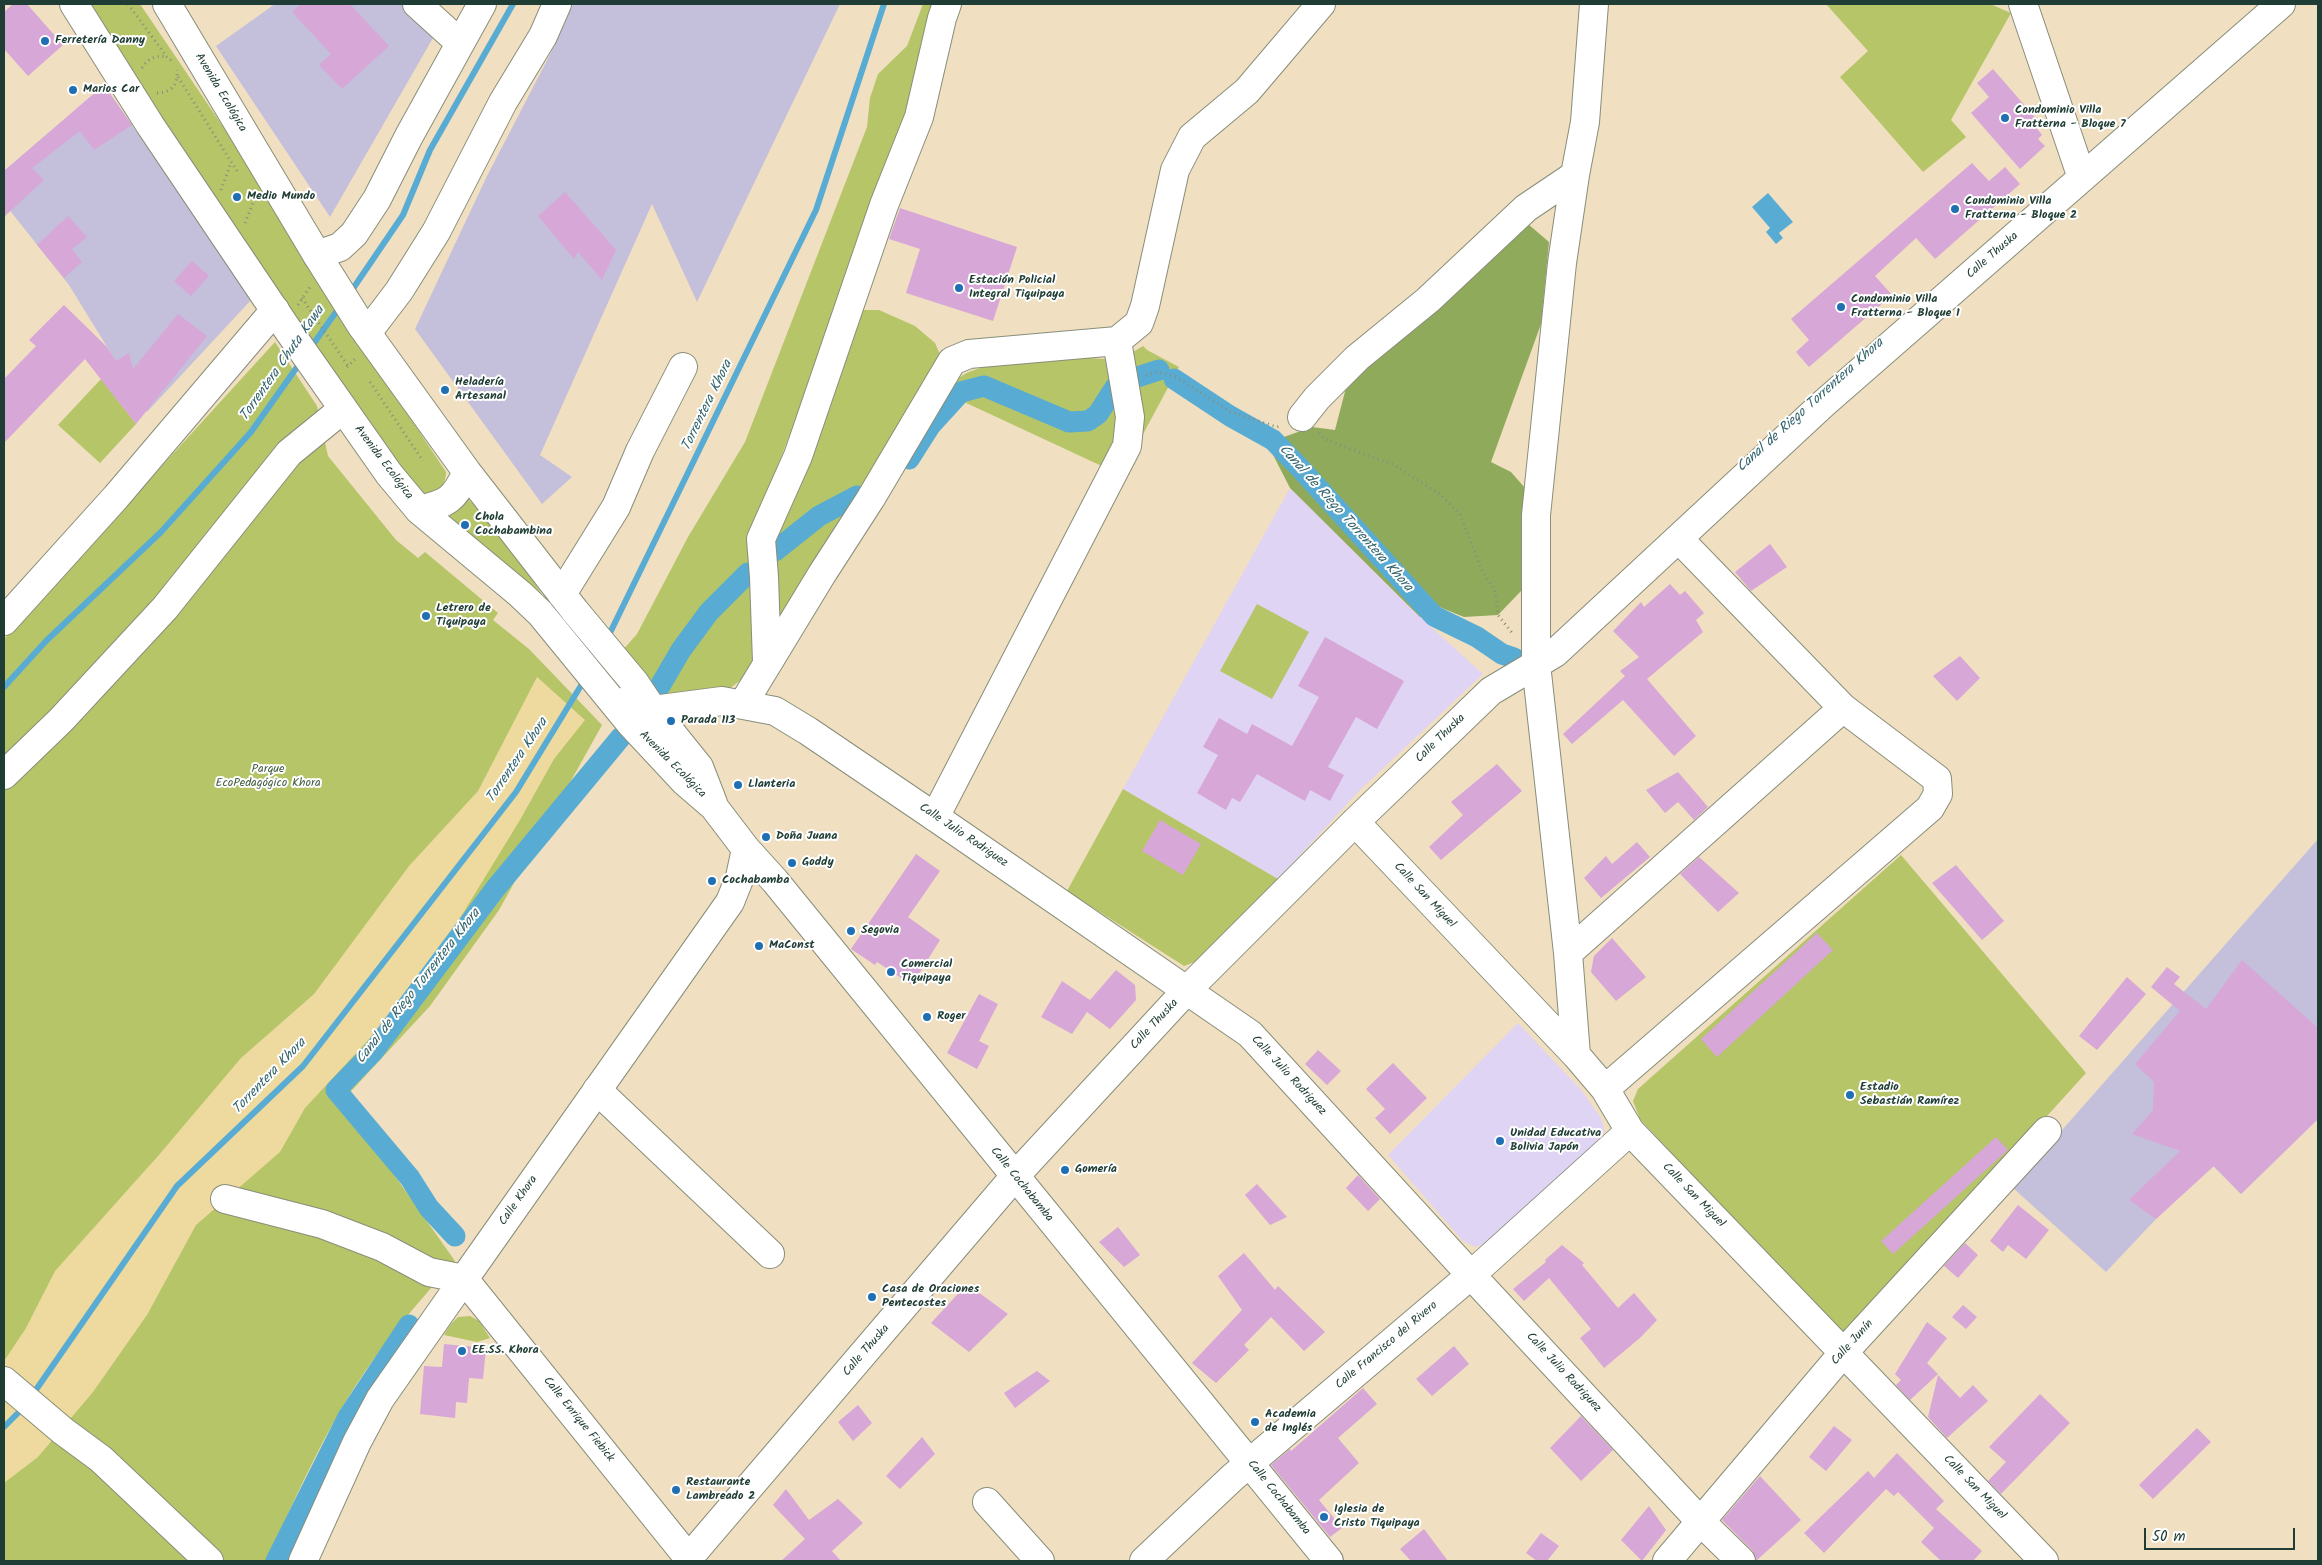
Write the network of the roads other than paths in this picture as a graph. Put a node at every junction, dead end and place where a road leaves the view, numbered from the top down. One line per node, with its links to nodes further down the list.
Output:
1 (74, 4): 15 (street, Avenida Ecológica)
2 (167, 4): 14 (street, Avenida Ecológica)
3 (418, 4): 11 (street)
4 (482, 4): 11 (street)
5 (557, 4): 16 (street)
6 (947, 4): 26 (street)
7 (1321, 4): 17 (street)
8 (1594, 4): 12 (street)
9 (2023, 4): 13 (street)
10 (2281, 4): 13 (street, Calle Thuska)
11 (460, 43): 14 (street)
12 (1575, 175): 20 (street); 27 (street)
13 (2082, 178): 23 (street, Calle Thuska)
14 (319, 269): 16 (street, Avenida Ecológica)
15 (286, 316): 19 (street, Avenida Ecológica); 25 (street)
16 (360, 336): 21 (street, Avenida Ecológica)
17 (1117, 342): 26 (street); 34 (street)
18 (683, 367): 24 (street)
19 (343, 409): 22 (street, Avenida Ecológica); 32 (street)
20 (1302, 417)
21 (467, 472): 22 (street); 24 (street, Avenida Ecológica)
22 (419, 510): 28 (street, Avenida Ecológica)
23 (1679, 539): 27 (street, Calle Thuska); 30 (street)
24 (569, 602): 31 (street, Avenida Ecológica)
25 (4, 621)
26 (767, 662): 29 (street)
27 (1536, 664): 35 (street, Calle Thuska); 37 (street)
28 (609, 695): 31 (street); 33 (street, Avenida Ecológica)
29 (743, 704): 31 (street, Calle Julio Rodriguez); 34 (street, Calle Julio Rodriguez)
30 (1843, 708): 37 (street); 40 (street)
31 (653, 710): 33 (street, Avenida Ecológica)
32 (4, 775)
33 (714, 807): 36 (street, Calle Cochabamba)
34 (935, 817): 38 (street, Calle Julio Rodriguez)
35 (1355, 822): 38 (street, Calle Thuska); 39 (street, Calle San Miguel)
36 (746, 849): 41 (street, Calle Khora); 44 (street, Calle Cochabamba)
37 (1568, 952): 39 (street)
38 (1186, 990): 44 (street, Calle Thuska); 47 (street, Calle Julio Rodriguez)
39 (1576, 1055): 40 (street, Calle San Miguel)
40 (1605, 1089): 42 (street, Calle San Miguel)
41 (597, 1090): 46 (street); 48 (street, Calle Khora)
42 (1630, 1131): 47 (street, Calle Francisco del Rivero); 49 (street, Calle San Miguel)
43 (2047, 1131): 49 (street, Calle Junín)
44 (1015, 1176): 51 (street, Calle Cochabamba); 54 (street, Calle Thuska)
45 (225, 1198): 48 (street)
46 (770, 1254)
47 (1470, 1275): 51 (street, Calle Francisco del Rivero); 53 (street, Calle Julio Rodriguez)
48 (464, 1280): 54 (street, Calle Enrique Fiebick); 56 (street, Calle Khora)
49 (1844, 1352): 53 (street, Calle Junín); 62 (street, Calle San Miguel)
50 (4, 1381): 55 (street)
51 (1249, 1463): 58 (street, Calle Francisco del Rivero); 59 (street, Calle Cochabamba)
52 (987, 1502): 57 (street)
53 (1700, 1521): 60 (street, Calle Junín); 61 (street, Calle Julio Rodriguez)
54 (688, 1560)
55 (209, 1561)
56 (303, 1561)
57 (1040, 1561)
58 (1144, 1561)
59 (1329, 1561)
60 (1667, 1561)
61 (1741, 1561)
62 (2044, 1561)

